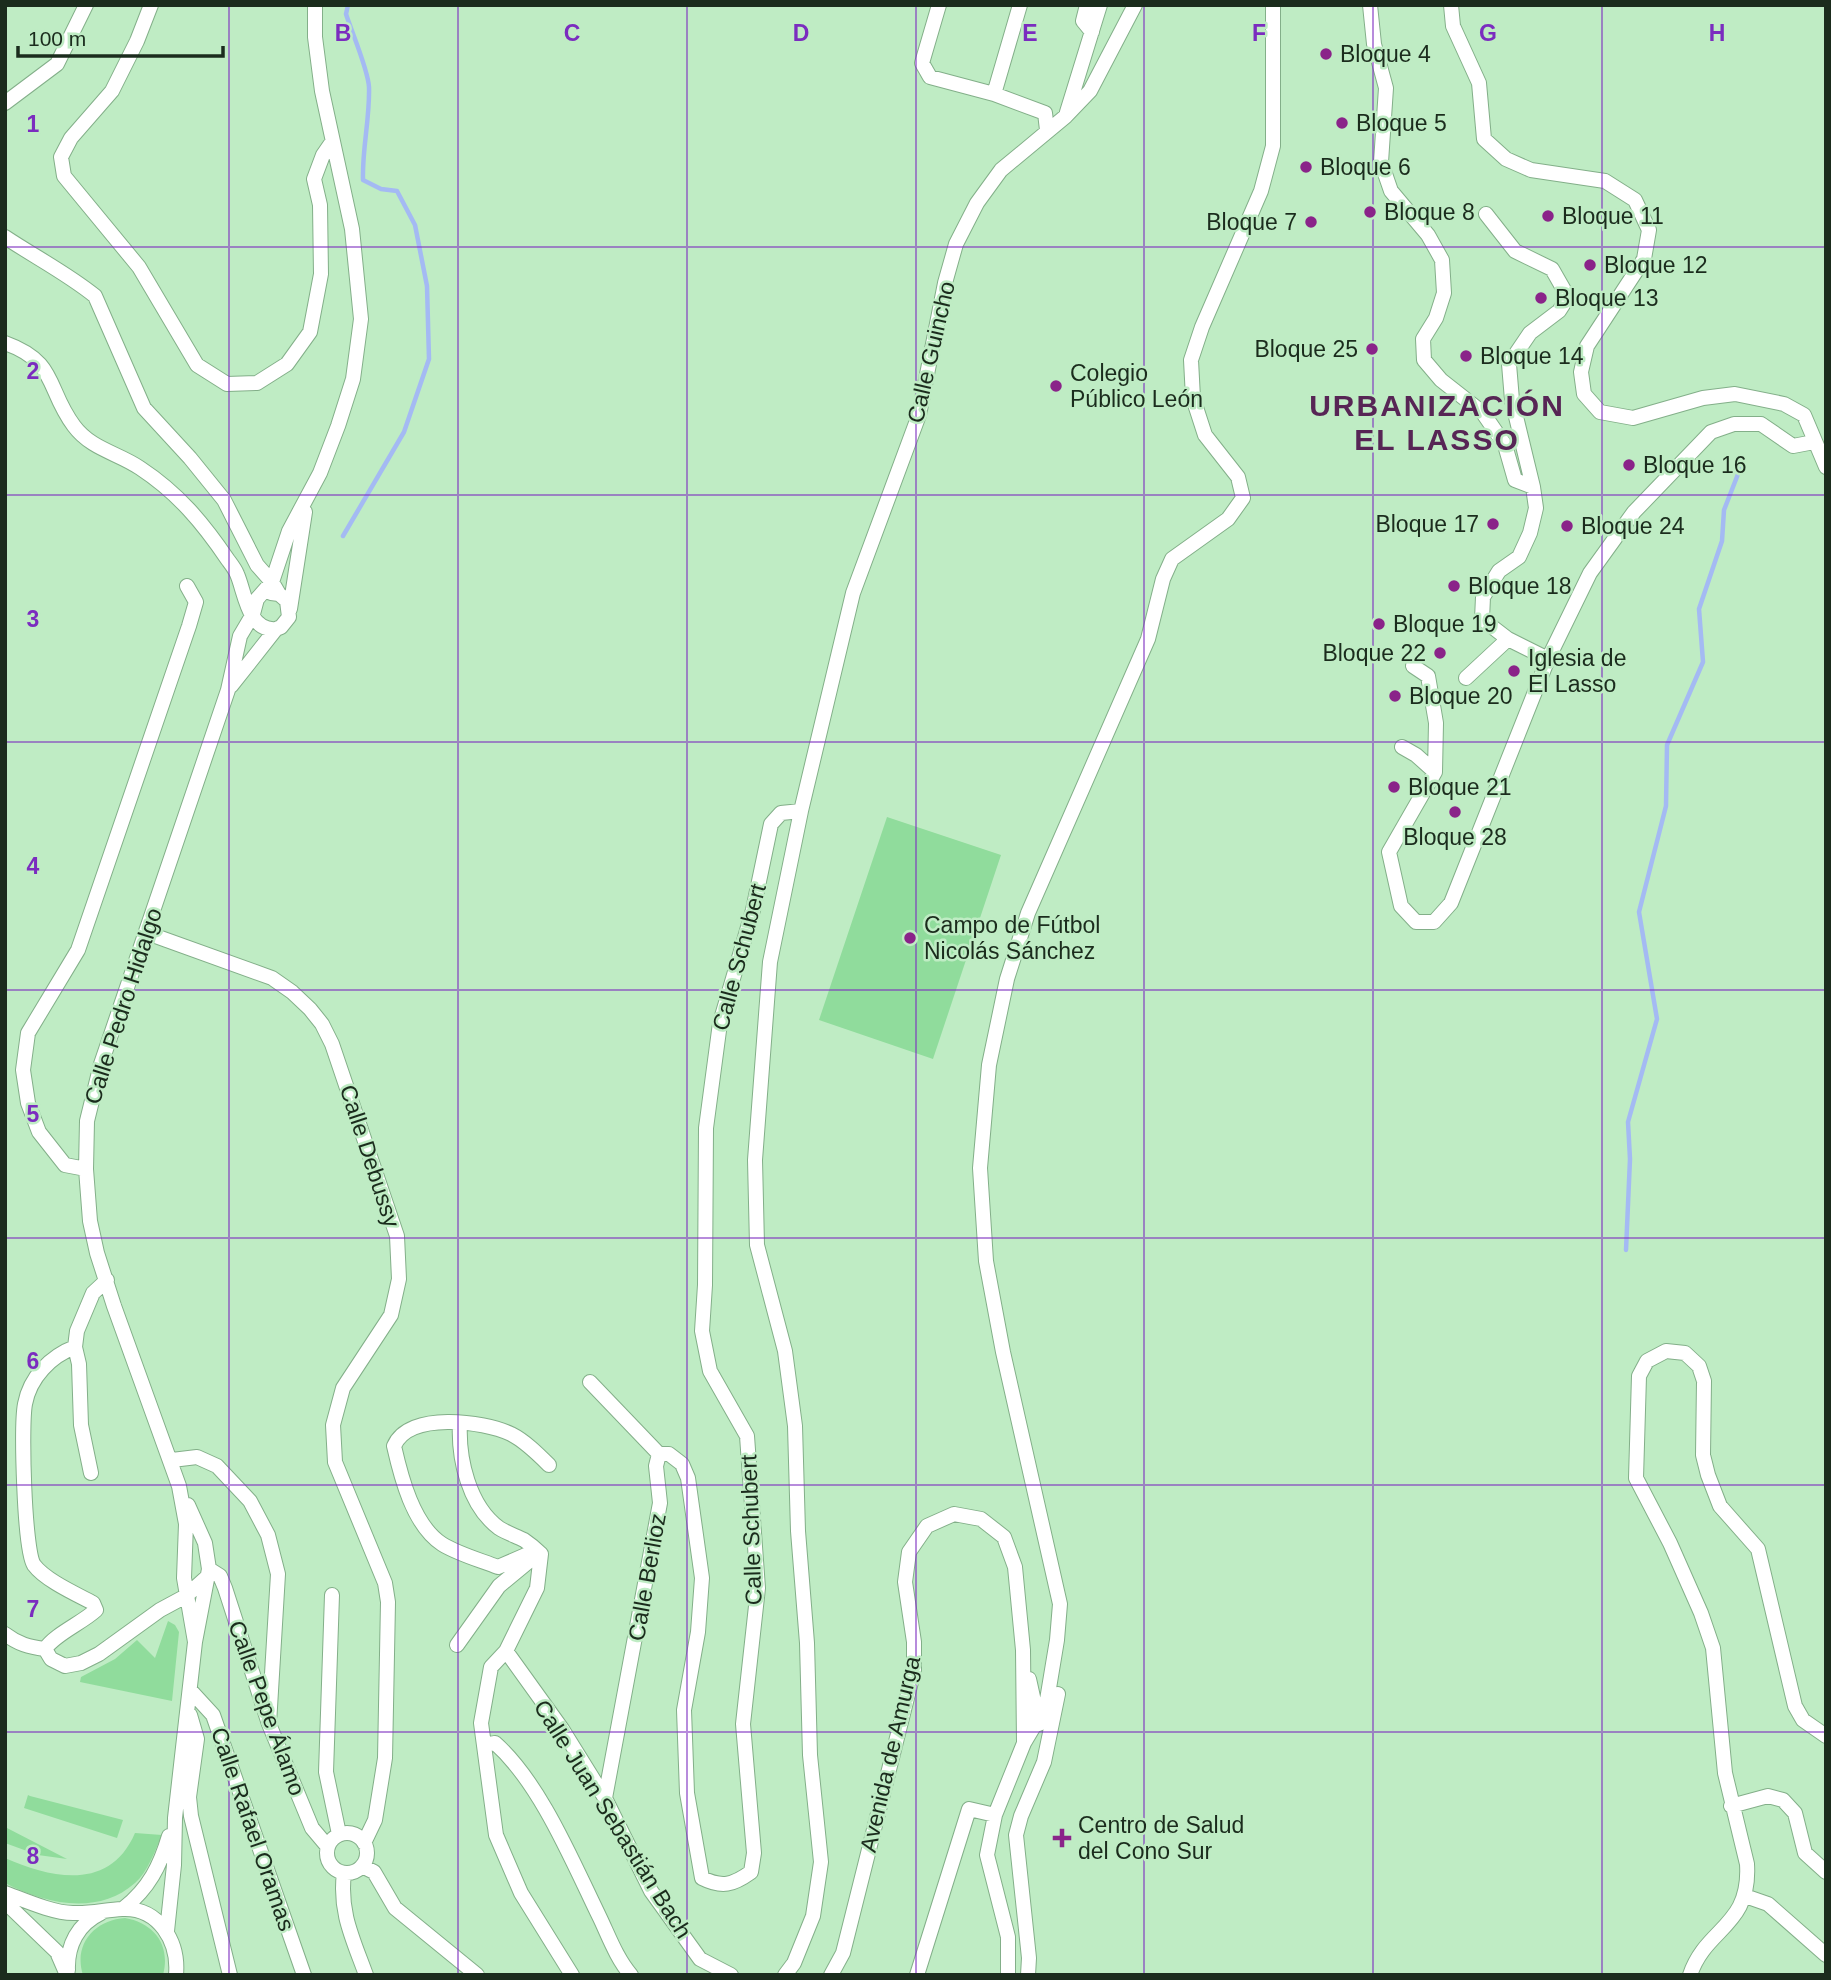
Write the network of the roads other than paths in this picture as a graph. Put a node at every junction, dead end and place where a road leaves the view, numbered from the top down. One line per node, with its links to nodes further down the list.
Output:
1 (86, 5): 14 (street)
2 (151, 5): 17 (street)
3 (315, 5): 17 (street)
4 (939, 5): 13 (street)
5 (1020, 5): 13 (street)
6 (1087, 5): 12 (street)
7 (1100, 5): 12 (street)
8 (1135, 5): 15 (street)
9 (1273, 5): 58 (street)
10 (1370, 5): 23 (street)
11 (1451, 5): 21 (street)
12 (1092, 32): 15 (street)
13 (993, 94): 16 (street)
14 (5, 103)
15 (1066, 116): 16 (street, Calle Guincho)
16 (1047, 130): 37 (street, Calle Guincho)
17 (332, 142): 24 (street)
18 (1486, 214): 23 (street)
19 (5, 237): 26 (street)
20 (5, 344): 28 (street)
21 (1814, 442): 22 (street); 31 (street)
22 (1826, 467)
23 (1533, 486): 30 (street)
24 (308, 495): 26 (street); 27 (street)
25 (187, 586): 39 (street)
26 (276, 588): 27 (street); 28 (street)
27 (290, 611): 29 (street)
28 (253, 614): 29 (street); 34 (street)
29 (276, 629): 34 (street)
30 (1508, 639): 31 (street); 33 (street)
31 (1548, 659): 36 (street)
32 (1413, 666): 36 (street)
33 (1466, 678)
34 (228, 690): 38 (street, Calle Pedro Hidalgo)
35 (1402, 747): 36 (street)
36 (1435, 772)
37 (801, 811): 44 (street, Calle Schubert); 102 (street, Calle Guincho)
38 (147, 933): 39 (street, Calle Pedro Hidalgo); 79 (street, Calle Debussy)
39 (86, 1169): 40 (street, Calle Pedro Hidalgo)
40 (107, 1280): 41 (street); 45 (street, Calle Pedro Hidalgo)
41 (75, 1346): 47 (street); 61 (street)
42 (590, 1382): 44 (street)
43 (460, 1423): 46 (street); 51 (street); 51 (street)
44 (659, 1454): 74 (street, Calle Berlioz)
45 (172, 1460): 48 (street, Calle Pedro Hidalgo); 69 (street)
46 (549, 1465)
47 (91, 1473)
48 (179, 1486): 49 (street, Calle Pedro Hidalgo); 50 (street, Calle Pedro Hidalgo)
49 (205, 1543): 50 (street); 52 (street, Calle Pedro Hidalgo)
50 (185, 1548): 54 (street, Calle Pedro Hidalgo)
51 (541, 1554): 60 (street); 63 (street)
52 (208, 1573): 54 (street); 59 (street, Calle Pedro Hidalgo); 69 (street, Calle Pepe Álamo)
53 (332, 1595): 78 (street)
54 (186, 1596): 55 (street); 56 (street, Calle Pedro Hidalgo)
55 (160, 1610): 56 (street); 61 (street)
56 (191, 1614): 59 (street, Calle Pedro Hidalgo)
57 (5, 1634): 61 (street)
58 (1057, 1640): 64 (street); 73 (street)
59 (195, 1642): 65 (street, Calle Pedro Hidalgo)
60 (457, 1645)
61 (46, 1648)
62 (1023, 1650): 66 (street, Avenida de Amurga); 71 (street, Avenida de Amurga); 103 (street, Avenida de Amurga)
63 (506, 1651): 72 (street); 74 (street, Calle Juan Sebastián Bach)
64 (1051, 1688): 66 (street); 68 (street)
65 (190, 1690): 67 (street, Calle Pedro Hidalgo); 97 (street, Calle Rafael Oramas)
66 (1032, 1693): 68 (street, Avenida de Amurga)
67 (188, 1707): 77 (street, Calle Pedro Hidalgo); 96 (street)
68 (1038, 1721): 71 (street); 73 (street, Avenida de Amurga)
69 (269, 1724): 80 (street, Calle Pepe Álamo)
70 (1826, 1736): 75 (street)
71 (1024, 1743): 76 (street, Avenida de Amurga)
72 (484, 1745): 99 (street); 100 (street)
73 (1046, 1751): 106 (street)
74 (606, 1798): 101 (street, Calle Juan Sebastián Bach)
75 (1731, 1806): 82 (street); 85 (street)
76 (995, 1815): 104 (street); 105 (street, Avenida de Amurga)
77 (175, 1818): 87 (street, Calle Pedro Hidalgo); 89 (street, Calle Pedro Hidalgo)
78 (340, 1834): 79 (street); 80 (street)
79 (364, 1843): 81 (street)
80 (328, 1847): 83 (street)
81 (362, 1866): 83 (street); 98 (street)
82 (1826, 1872)
83 (344, 1873): 92 (street)
84 (5, 1893): 88 (street)
85 (1745, 1896): 90 (street); 107 (street)
86 (5, 1902): 93 (street)
87 (124, 1908): 88 (street); 89 (street)
88 (105, 1911): 93 (street)
89 (167, 1931): 91 (street)
90 (1826, 1955)
91 (177, 1956): 94 (street); 95 (street)
92 (367, 1973)
93 (68, 1975)
94 (176, 1975)
95 (185, 1975)
96 (230, 1975)
97 (304, 1975)
98 (477, 1975)
99 (572, 1975)
100 (631, 1975)
101 (731, 1975)
102 (785, 1975)
103 (831, 1975)
104 (917, 1975)
105 (1008, 1975)
106 (1028, 1975)
107 (1690, 1975)

